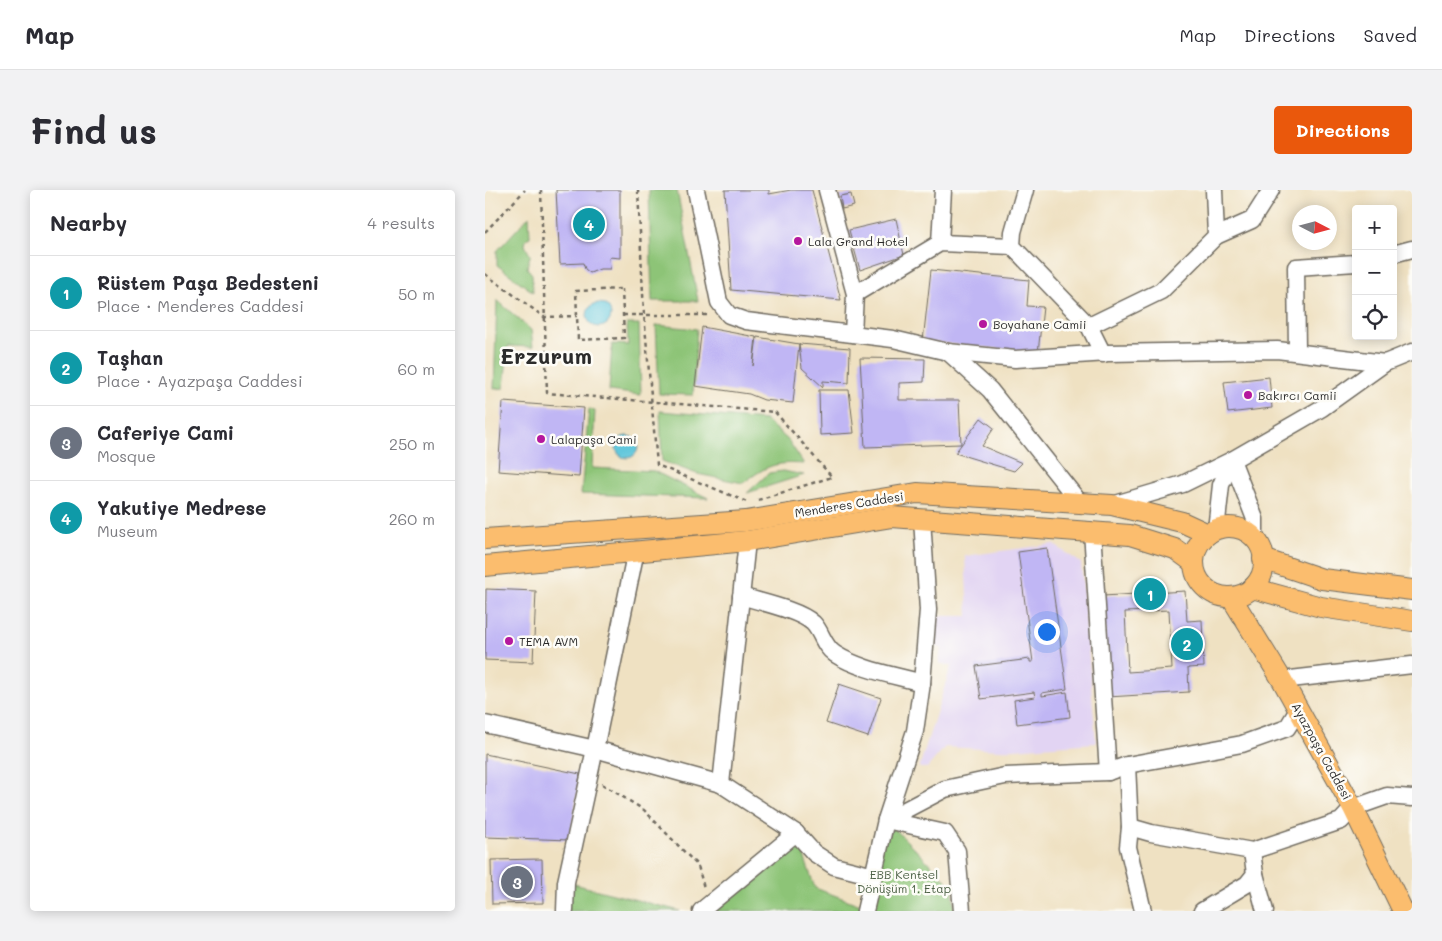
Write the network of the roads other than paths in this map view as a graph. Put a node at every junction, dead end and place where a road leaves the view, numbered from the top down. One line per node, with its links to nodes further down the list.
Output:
1 (696, 190): 15 (street)
2 (827, 190): 13 (street)
3 (943, 190): 8 (street)
4 (1025, 190): 9 (street)
5 (1214, 190): 7 (street)
6 (1271, 190): 7 (street)
7 (1216, 236): 14 (street)
8 (940, 243): 9 (street); 13 (street)
9 (1012, 246): 14 (street)
10 (1412, 250): 11 (street)
11 (1397, 253)
12 (1352, 263): 16 (street)
13 (855, 294): 15 (street)
14 (1089, 326): 19 (street)
15 (853, 334): 17 (street)
16 (1297, 351): 19 (street); 20 (street)
17 (948, 352): 19 (street); 22 (street)
18 (1412, 352): 20 (street)
19 (1103, 354)
20 (1385, 363): 21 (street)
21 (1233, 460): 23 (street); 26 (street); 28 (street)
22 (1080, 503): 23 (main road, Menderes Caddesi); 27 (main road, Menderes Caddesi)
23 (1112, 505): 26 (main road, Menderes Caddesi)
24 (922, 519): 25 (main road, Menderes Caddesi); 29 (main road, Menderes Caddesi); 41 (street)
25 (1092, 531): 32 (main road, Menderes Caddesi); 46 (street)
26 (1212, 532): 28 (main road); 32 (main road)
27 (485, 539)
28 (1255, 539): 31 (main road)
29 (747, 541): 30 (main road, Menderes Caddesi); 36 (street)
30 (637, 550): 33 (main road, Menderes Caddesi); 44 (street)
31 (1263, 559): 34 (main road); 35 (main road)
32 (1194, 562): 37 (main road)
33 (485, 566)
34 (1252, 588): 37 (main road); 38 (main road)
35 (1412, 590)
36 (741, 596): 41 (street); 47 (street)
37 (1231, 597): 40 (main road, Ayazpaşa Caddesi)
38 (1412, 621)
39 (1412, 664): 40 (street)
40 (1282, 680): 42 (main road, Ayazpaşa Caddesi)
41 (922, 683): 50 (street)
42 (1298, 710): 45 (street); 49 (main road, Ayazpaşa Caddesi)
43 (485, 724): 44 (street)
44 (595, 749): 47 (street); 57 (street)
45 (1127, 765): 46 (street); 51 (street)
46 (1108, 772): 50 (street)
47 (721, 784): 52 (street)
48 (1412, 798): 49 (street)
49 (1353, 808): 53 (street); 63 (main road, Ayazpaşa Caddesi)
50 (886, 820): 55 (street); 59 (street)
51 (1130, 827): 53 (street); 60 (street)
52 (796, 832): 55 (street); 56 (street)
53 (1252, 851): 54 (street)
54 (1255, 874): 61 (street); 62 (street)
55 (874, 876): 58 (street)
56 (705, 909)
57 (565, 911)
58 (865, 911)
59 (962, 911)
60 (1143, 911)
61 (1202, 911)
62 (1265, 911)
63 (1403, 911)

